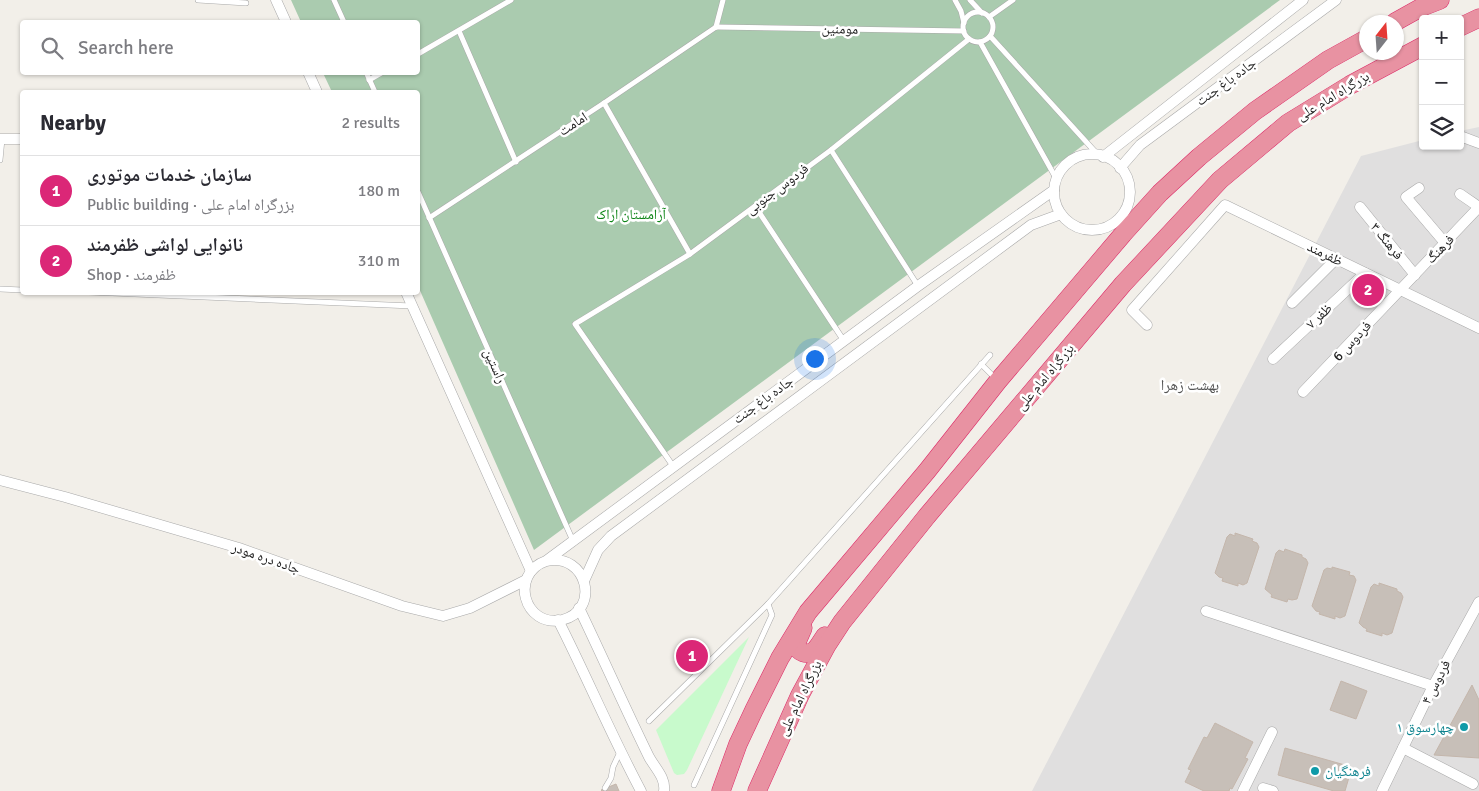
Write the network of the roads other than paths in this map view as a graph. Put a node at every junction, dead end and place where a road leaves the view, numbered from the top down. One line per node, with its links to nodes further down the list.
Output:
1 (198, 0): 12 (lane)
2 (276, 0): 17 (street)
3 (334, 0): 18 (lane)
4 (512, 0): 22 (lane)
5 (723, 0): 21 (lane)
6 (955, 0): 19 (lane)
7 (970, 0): 13 (lane)
8 (1013, 0): 15 (lane)
9 (1303, 0): 42 (street, جاده باغ جنت)
10 (1336, 0): 45 (street, جاده باغ جنت)
11 (1440, 0): 14 (highway)
12 (246, 3)
13 (982, 13): 15 (lane); 19 (lane)
14 (1404, 17)
15 (990, 18): 24 (lane)
16 (1479, 18): 20 (highway)
17 (285, 20)
18 (343, 20)
19 (964, 23): 23 (lane)
20 (1464, 25)
21 (716, 27): 23 (lane, مومنین); 36 (lane, امامت)
22 (459, 31): 29 (lane); 44 (lane)
23 (964, 31): 25 (lane)
24 (990, 36): 26 (lane); 42 (lane)
25 (969, 39): 26 (lane); 41 (lane, فردوس جنوبی)
26 (980, 42): 46 (lane)
27 (1359, 42): 74 (highway)
28 (1419, 48): 87 (highway, بزرگراه امام علی)
29 (420, 53)
30 (309, 75): 34 (street)
31 (368, 75): 33 (lane)
32 (378, 75): 33 (lane)
33 (370, 80): 35 (lane)
34 (316, 90)
35 (374, 90)
36 (604, 103): 44 (lane, امامت); 56 (lane)
37 (1464, 137): 40 (street)
38 (1, 139): 39 (street); 43 (lane)
39 (20, 139)
40 (1479, 143)
41 (831, 150): 50 (lane, فردوس جنوبی); 60 (lane)
42 (1101, 156): 45 (street); 46 (street)
43 (0, 160)
44 (516, 162): 54 (lane, امامت)
45 (1120, 168): 53 (street)
46 (1056, 185): 53 (street); 60 (street, جاده باغ جنت)
47 (1419, 188): 55 (street)
48 (1460, 194): 52 (street)
49 (420, 197): 54 (lane, راستین)
50 (755, 206): 56 (lane, فردوس جنوبی); 70 (lane)
51 (1360, 207): 59 (street, فرهنگ ۳)
52 (1478, 210): 55 (street, فرهنگ)
53 (1061, 214): 77 (street, جاده باغ جنت)
54 (429, 218): 80 (lane, راستین)
55 (1445, 243): 59 (street, فرهنگ)
56 (690, 254): 78 (lane, فردوس جنوبی)
57 (1336, 259): 58 (street, ظفرمند); 66 (street); 68 (street, ظفرمند)
58 (1365, 273): 63 (street, ظفرمند); 72 (street, ظفر ۷)
59 (1415, 275): 63 (street, فرهنگ)
60 (918, 286): 70 (street, جاده باغ جنت)
61 (0, 289): 62 (lane)
62 (20, 290)
63 (1400, 290): 69 (street, ظفرمند); 75 (street, فردوس 6)
64 (158, 295): 67 (lane)
65 (407, 295): 67 (street)
66 (1292, 303)
67 (412, 306): 82 (street)
68 (1148, 325)
69 (1479, 328)
70 (844, 341): 76 (street, جاده باغ جنت)
71 (990, 355): 73 (lane)
72 (1273, 359)
73 (982, 364): 74 (lane); 85 (lane)
74 (998, 381): 84 (highway)
75 (1303, 392)
76 (768, 396): 77 (street); 78 (street, جاده باغ جنت)
77 (778, 411): 83 (street, جاده باغ جنت)
78 (674, 466): 80 (street, جاده باغ جنت)
79 (0, 480): 82 (street, جاده دره مودر)
80 (573, 540): 81 (street, جاده باغ جنت)
81 (546, 561): 82 (street); 83 (street)
82 (529, 575): 90 (street)
83 (584, 581): 86 (street)
84 (827, 588): 87 (highway); 101 (highway)
85 (768, 604): 92 (lane); 97 (lane)
86 (579, 608): 90 (street); 100 (street)
87 (854, 608): 102 (highway, بزرگراه امام علی)
88 (1477, 609): 91 (street, فردوس ۴)
89 (1206, 611): 91 (street)
90 (558, 620): 95 (street)
91 (1433, 686): 94 (street, فردوس ۴)
92 (649, 721)
93 (1272, 732): 103 (street)
94 (1403, 748): 96 (street); 104 (street, فردوس ۴)
95 (620, 752): 98 (lane); 99 (street)
96 (1473, 784)
97 (694, 786)
98 (605, 788)
99 (641, 791)
100 (664, 791)
101 (721, 791)
102 (757, 791)
103 (1243, 791)
104 (1382, 791)

